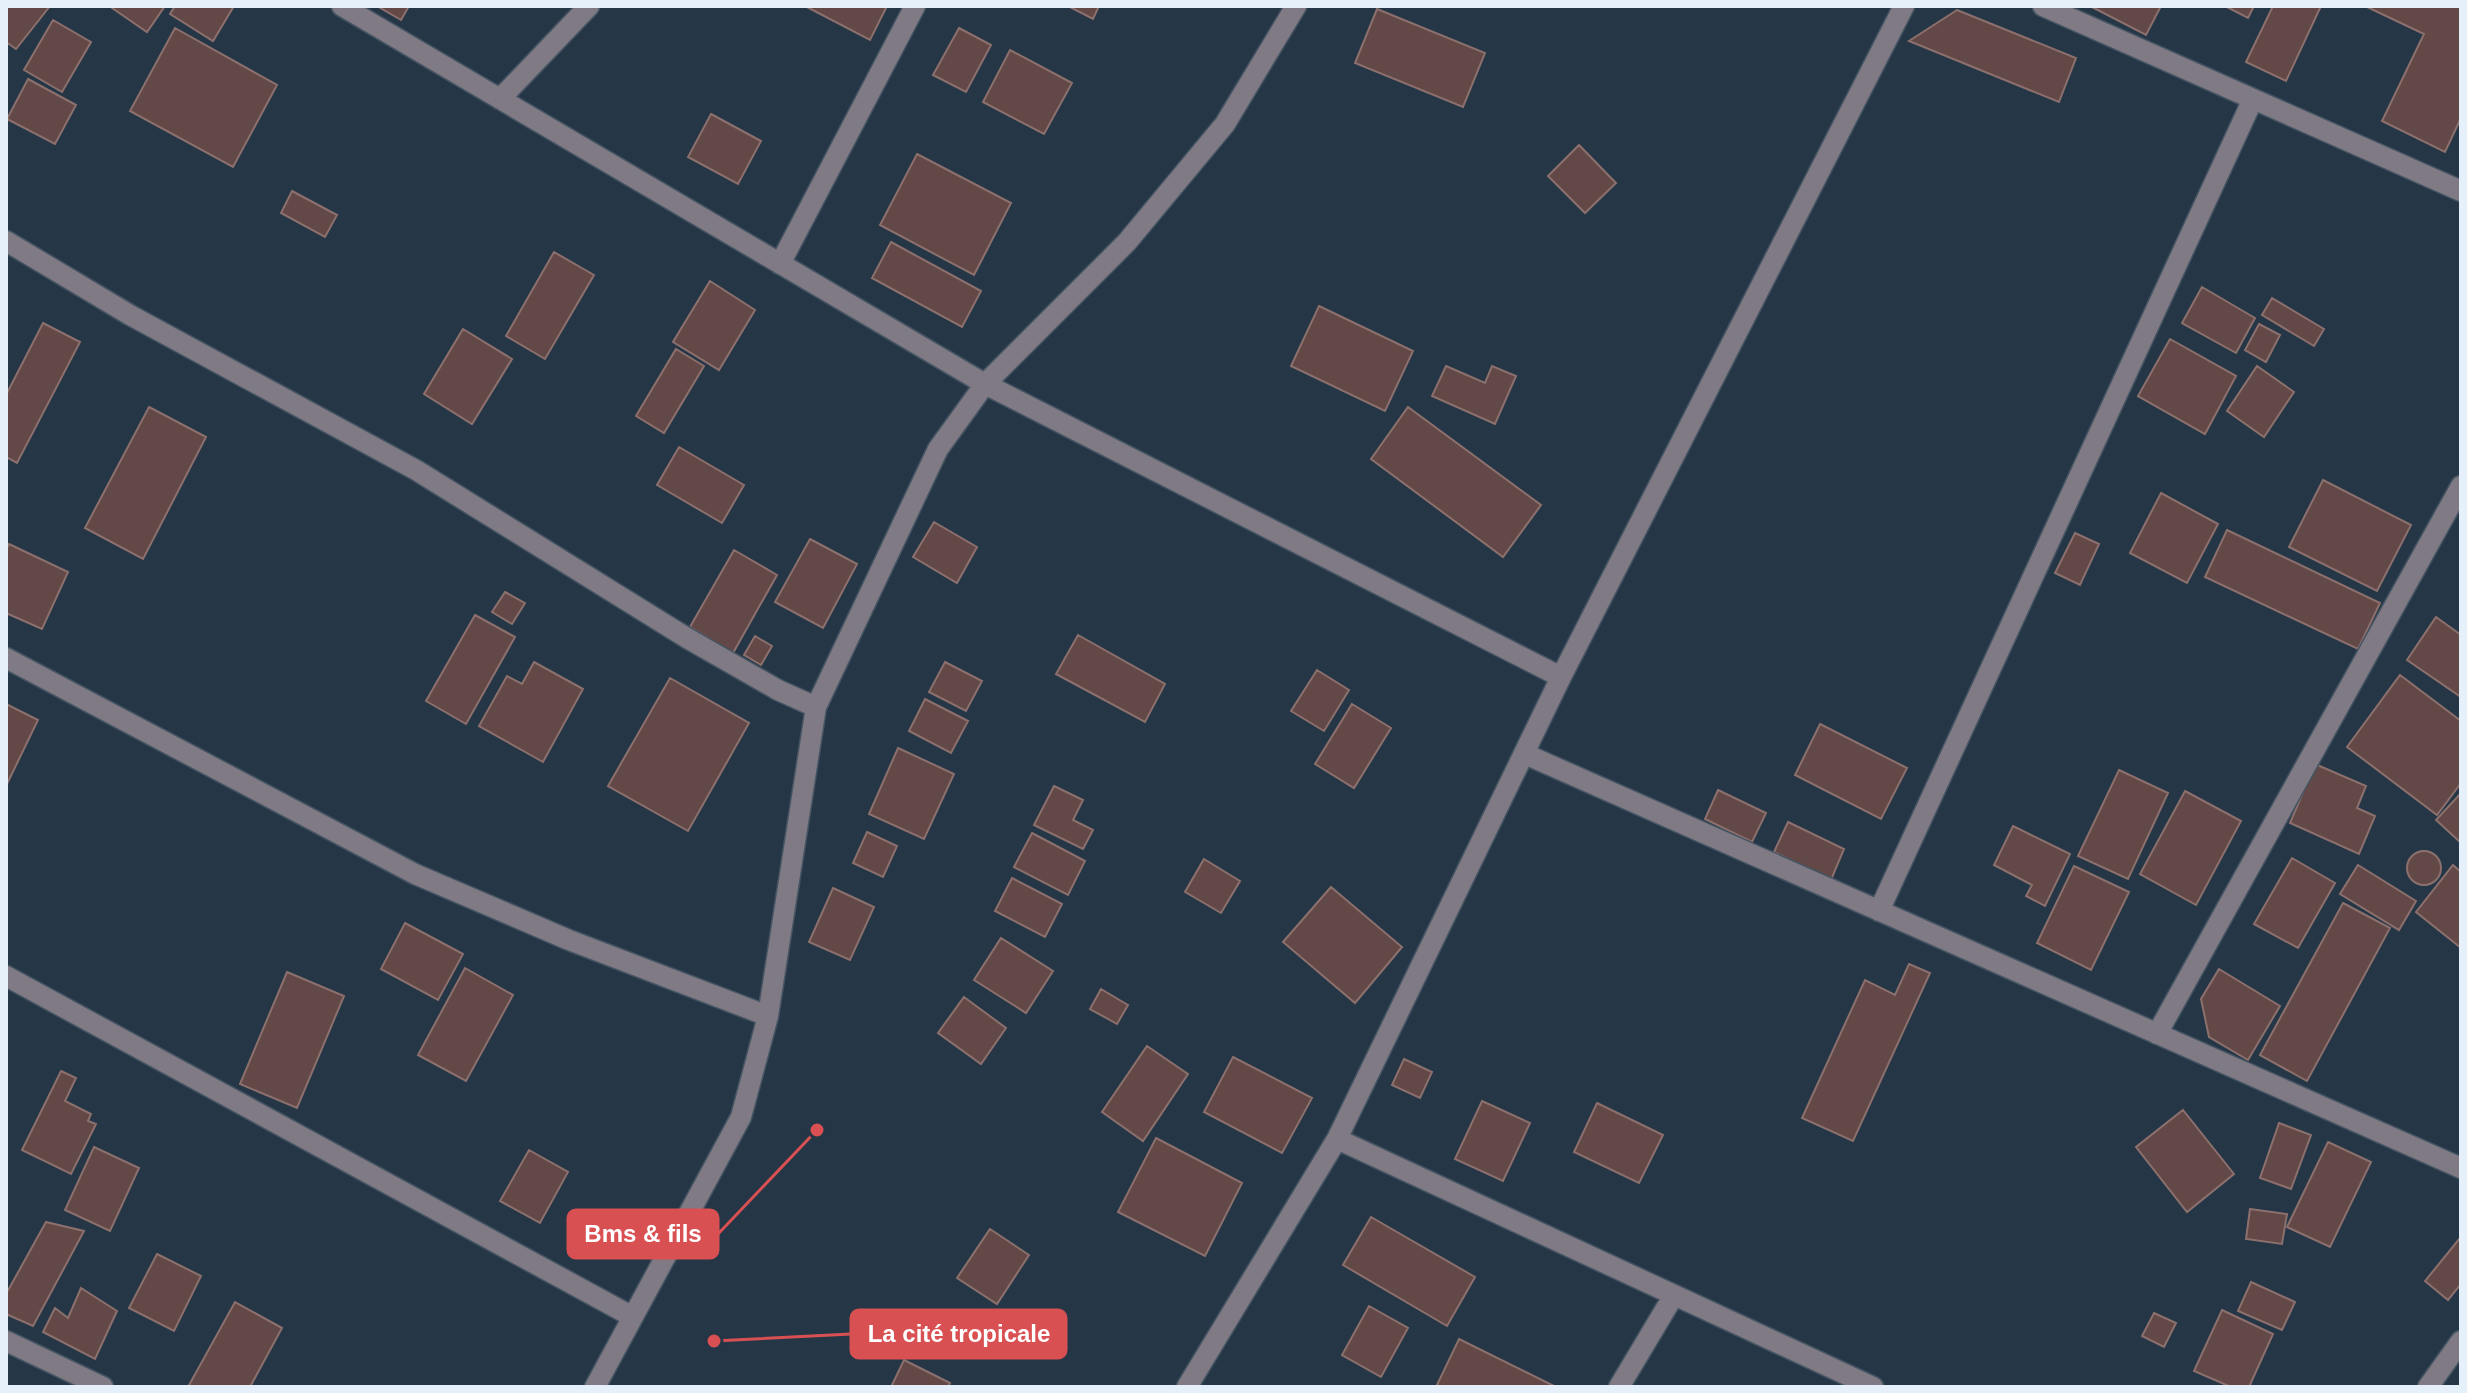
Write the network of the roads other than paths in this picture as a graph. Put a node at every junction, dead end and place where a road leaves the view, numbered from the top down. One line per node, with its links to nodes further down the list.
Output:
1 (342, 6): 7 (street)
2 (589, 6): 7 (street)
3 (915, 6): 11 (street)
4 (1296, 6): 12 (street)
5 (1904, 6): 15 (street)
6 (2043, 6): 8 (street)
7 (500, 99): 11 (street)
8 (2253, 99): 9 (street); 18 (street)
9 (2461, 191)
10 (6, 241): 16 (street)
11 (780, 264): 12 (street)
12 (985, 384): 15 (street); 16 (street)
13 (2461, 486): 21 (street)
14 (6, 658): 20 (street)
15 (1561, 677): 17 (street)
16 (816, 707): 20 (street)
17 (1525, 754): 18 (street); 22 (street)
18 (1879, 911): 21 (street)
19 (6, 976): 25 (street)
20 (768, 1016): 25 (street)
21 (2157, 1034): 23 (street)
22 (1337, 1139): 24 (street); 30 (street)
23 (2461, 1168)
24 (1674, 1295): 31 (street); 32 (street)
25 (633, 1317): 29 (street)
26 (6, 1341): 28 (street)
27 (2461, 1341): 33 (street)
28 (103, 1387)
29 (595, 1387)
30 (1187, 1387)
31 (1619, 1387)
32 (1873, 1387)
33 (2428, 1387)

